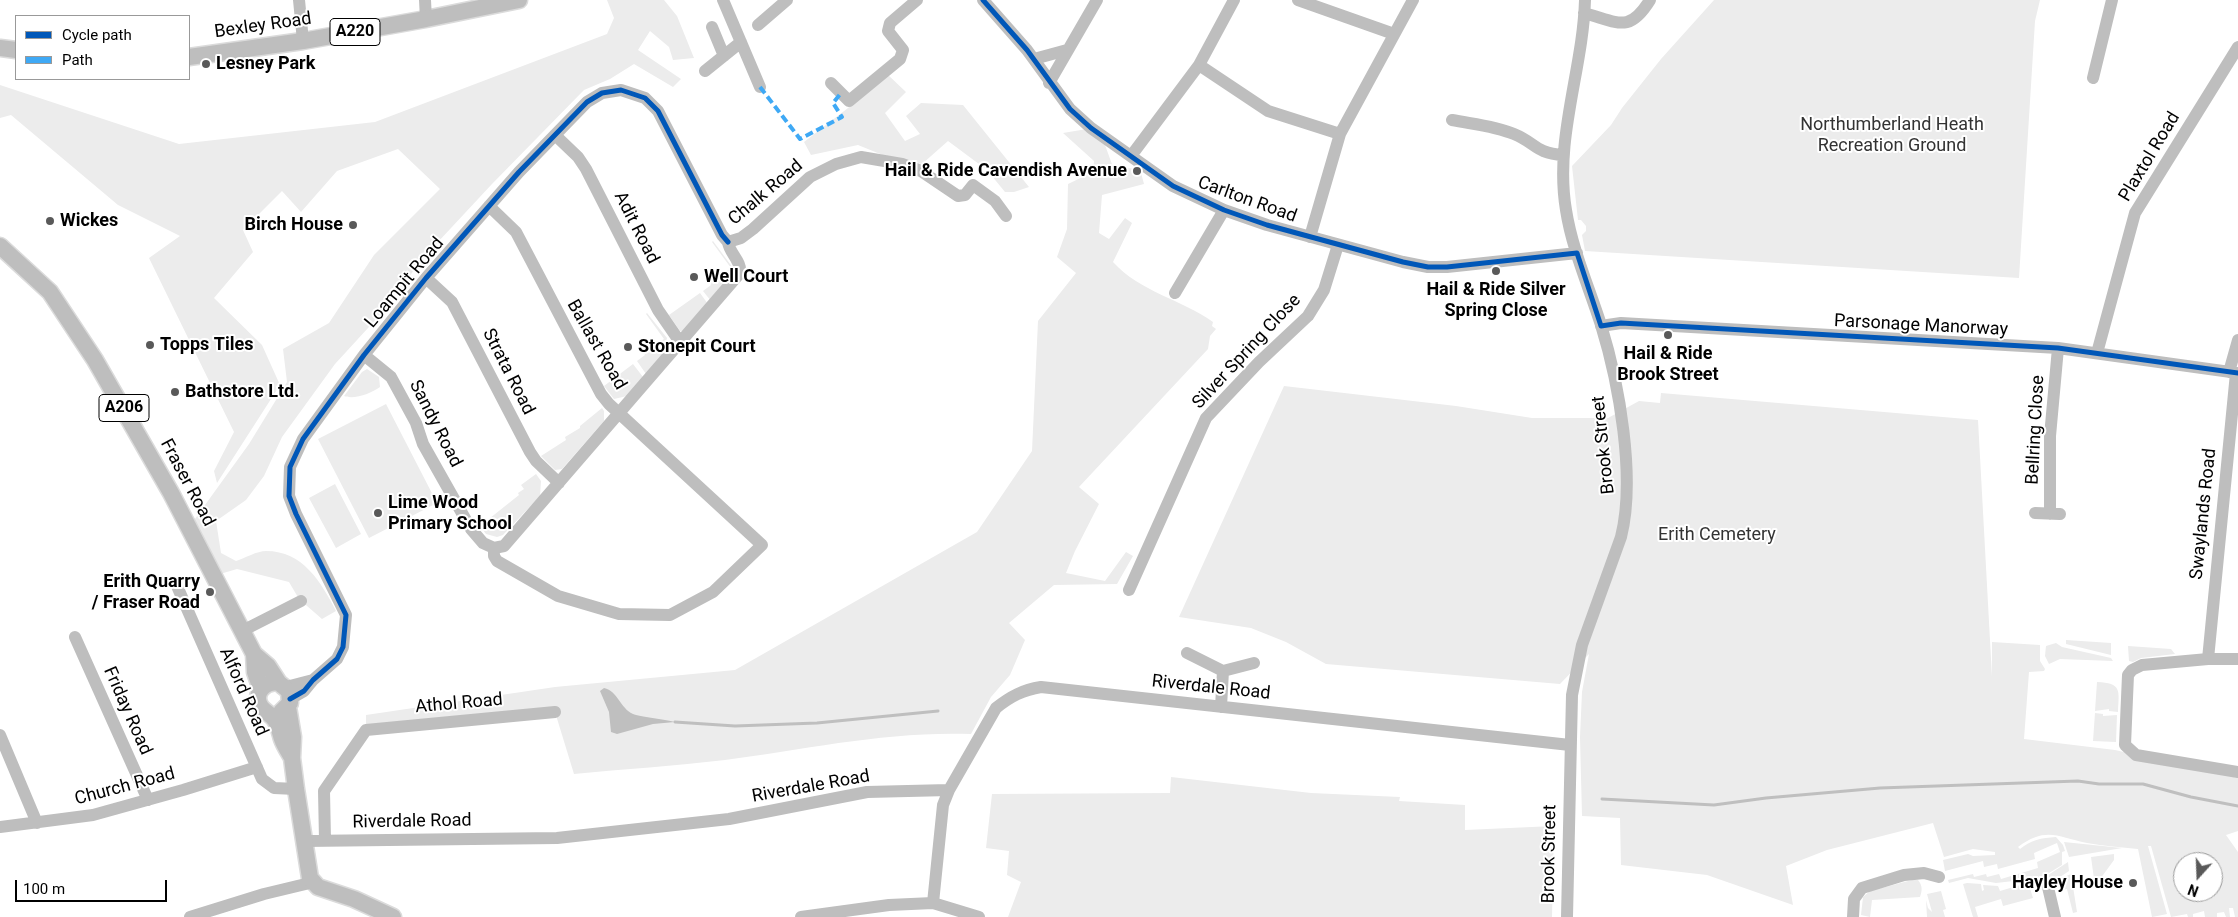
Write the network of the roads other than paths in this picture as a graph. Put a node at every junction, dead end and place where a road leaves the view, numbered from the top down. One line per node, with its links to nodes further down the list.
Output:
1 (299, 0): 19 (street)
2 (425, 0): 15 (street)
3 (519, 0): 15 (main road, Bexley Road / A220)
4 (723, 0): 20 (street)
5 (788, 0): 16 (street)
6 (917, 0): 31 (street)
7 (983, 0): 27 (street, Carlton Road)
8 (1097, 0): 24 (street)
9 (1234, 0): 28 (street)
10 (1298, 0): 18 (street)
11 (1413, 0): 18 (street)
12 (1650, 0): 14 (street)
13 (2112, 0): 30 (street)
14 (1584, 6): 37 (street, Brook Street)
15 (426, 19): 19 (main road, Bexley Road / A220)
16 (758, 25)
17 (712, 27): 26 (street)
18 (1394, 34): 36 (street)
19 (303, 41): 25 (main road, Bexley Road / A220)
20 (741, 42): 26 (street); 33 (street)
21 (2238, 47): 53 (street, Plaxtol Road)
22 (0, 48): 23 (main road)
23 (15, 50)
24 (1067, 50): 27 (street); 32 (street)
25 (190, 56)
26 (724, 56): 29 (street)
27 (1034, 59): 32 (street, Carlton Road)
28 (1199, 65): 36 (street); 38 (street)
29 (705, 71)
30 (2093, 78)
31 (831, 83)
32 (1049, 83): 38 (street, Carlton Road)
33 (760, 87)
34 (1452, 120): 37 (street)
35 (555, 134): 39 (street, Loampit Road); 43 (street, Loampit Road); 51 (street, Adit Road)
36 (1340, 134): 42 (street)
37 (1563, 155): 46 (street, Brook Street)
38 (1131, 156): 40 (street, Carlton Road)
39 (489, 206): 47 (street, Loampit Road); 56 (street, Ballast Road)
40 (1224, 210): 42 (street, Carlton Road); 48 (street)
41 (1006, 216): 43 (street, Chalk Road)
42 (1310, 237): 44 (street, Carlton Road)
43 (728, 242): 51 (street, Loampit Road)
44 (1338, 245): 46 (street, Carlton Road); 62 (street, Silver Spring Close)
45 (0, 246): 64 (main road, Fraser Road / A206)
46 (1577, 253): 49 (street, Brook Street)
47 (426, 278): 54 (street, Loampit Road); 57 (street, Strata Road)
48 (1175, 293)
49 (1601, 326): 52 (street, Parsonage Manorway); 78 (street, Brook Street)
50 (2238, 340): 55 (street, Swaylands Road)
51 (680, 342): 56 (street)
52 (2058, 348): 53 (street, Parsonage Manorway); 58 (street, Bellring Close)
53 (2097, 353): 55 (street, Parsonage Manorway)
54 (364, 355): 60 (street, Sandy Road); 73 (street, Loampit Road)
55 (2234, 373): 68 (street, Swaylands Road)
56 (619, 412): 57 (street); 59 (street, Ballast Road)
57 (559, 483): 60 (street)
58 (2035, 513)
59 (762, 545): 60 (street, Sandy Road)
60 (494, 548)
61 (177, 586): 80 (street, Alford Road)
62 (1128, 590)
63 (301, 601): 64 (street)
64 (242, 631): 67 (main road, Fraser Road / A206)
65 (75, 637): 84 (street, Friday Road)
66 (1187, 653): 71 (street)
67 (254, 654): 72 (main road, Fraser Road / A206); 73 (main road, Fraser Road / A206)
68 (2208, 659): 69 (street); 81 (street)
69 (2238, 659)
70 (1254, 663): 71 (street)
71 (1223, 671): 74 (street)
72 (261, 690): 73 (main road); 76 (main road, Fraser Road / A206)
73 (286, 694): 76 (main road); 79 (main road, Fraser Road / A206)
74 (1221, 707): 78 (street, Riverdale Road); 83 (street, Riverdale Road)
75 (555, 712): 87 (street, Athol Road)
76 (270, 714): 79 (main road, Fraser Road / A206)
77 (0, 735): 85 (street)
78 (1570, 745): 97 (street, Brook Street)
79 (292, 758): 82 (main road, Fraser Road / A206)
80 (256, 767): 82 (street, Alford Road); 84 (street, Church Road)
81 (2238, 772)
82 (296, 789): 88 (main road, Fraser Road / A206)
83 (949, 790): 87 (street, Riverdale Road); 92 (street)
84 (148, 800): 85 (street, Church Road)
85 (37, 823): 86 (street, Church Road)
86 (0, 827)
87 (325, 840): 88 (street, Riverdale Road)
88 (304, 841): 90 (main road, Fraser Road / A206)
89 (1939, 877): 98 (street)
90 (314, 882): 93 (street); 94 (main road)
91 (2047, 883): 99 (street)
92 (933, 903): 95 (street); 96 (street)
93 (190, 917)
94 (393, 917)
95 (801, 917)
96 (979, 917)
97 (1570, 917)
98 (1853, 917)
99 (2055, 917)

